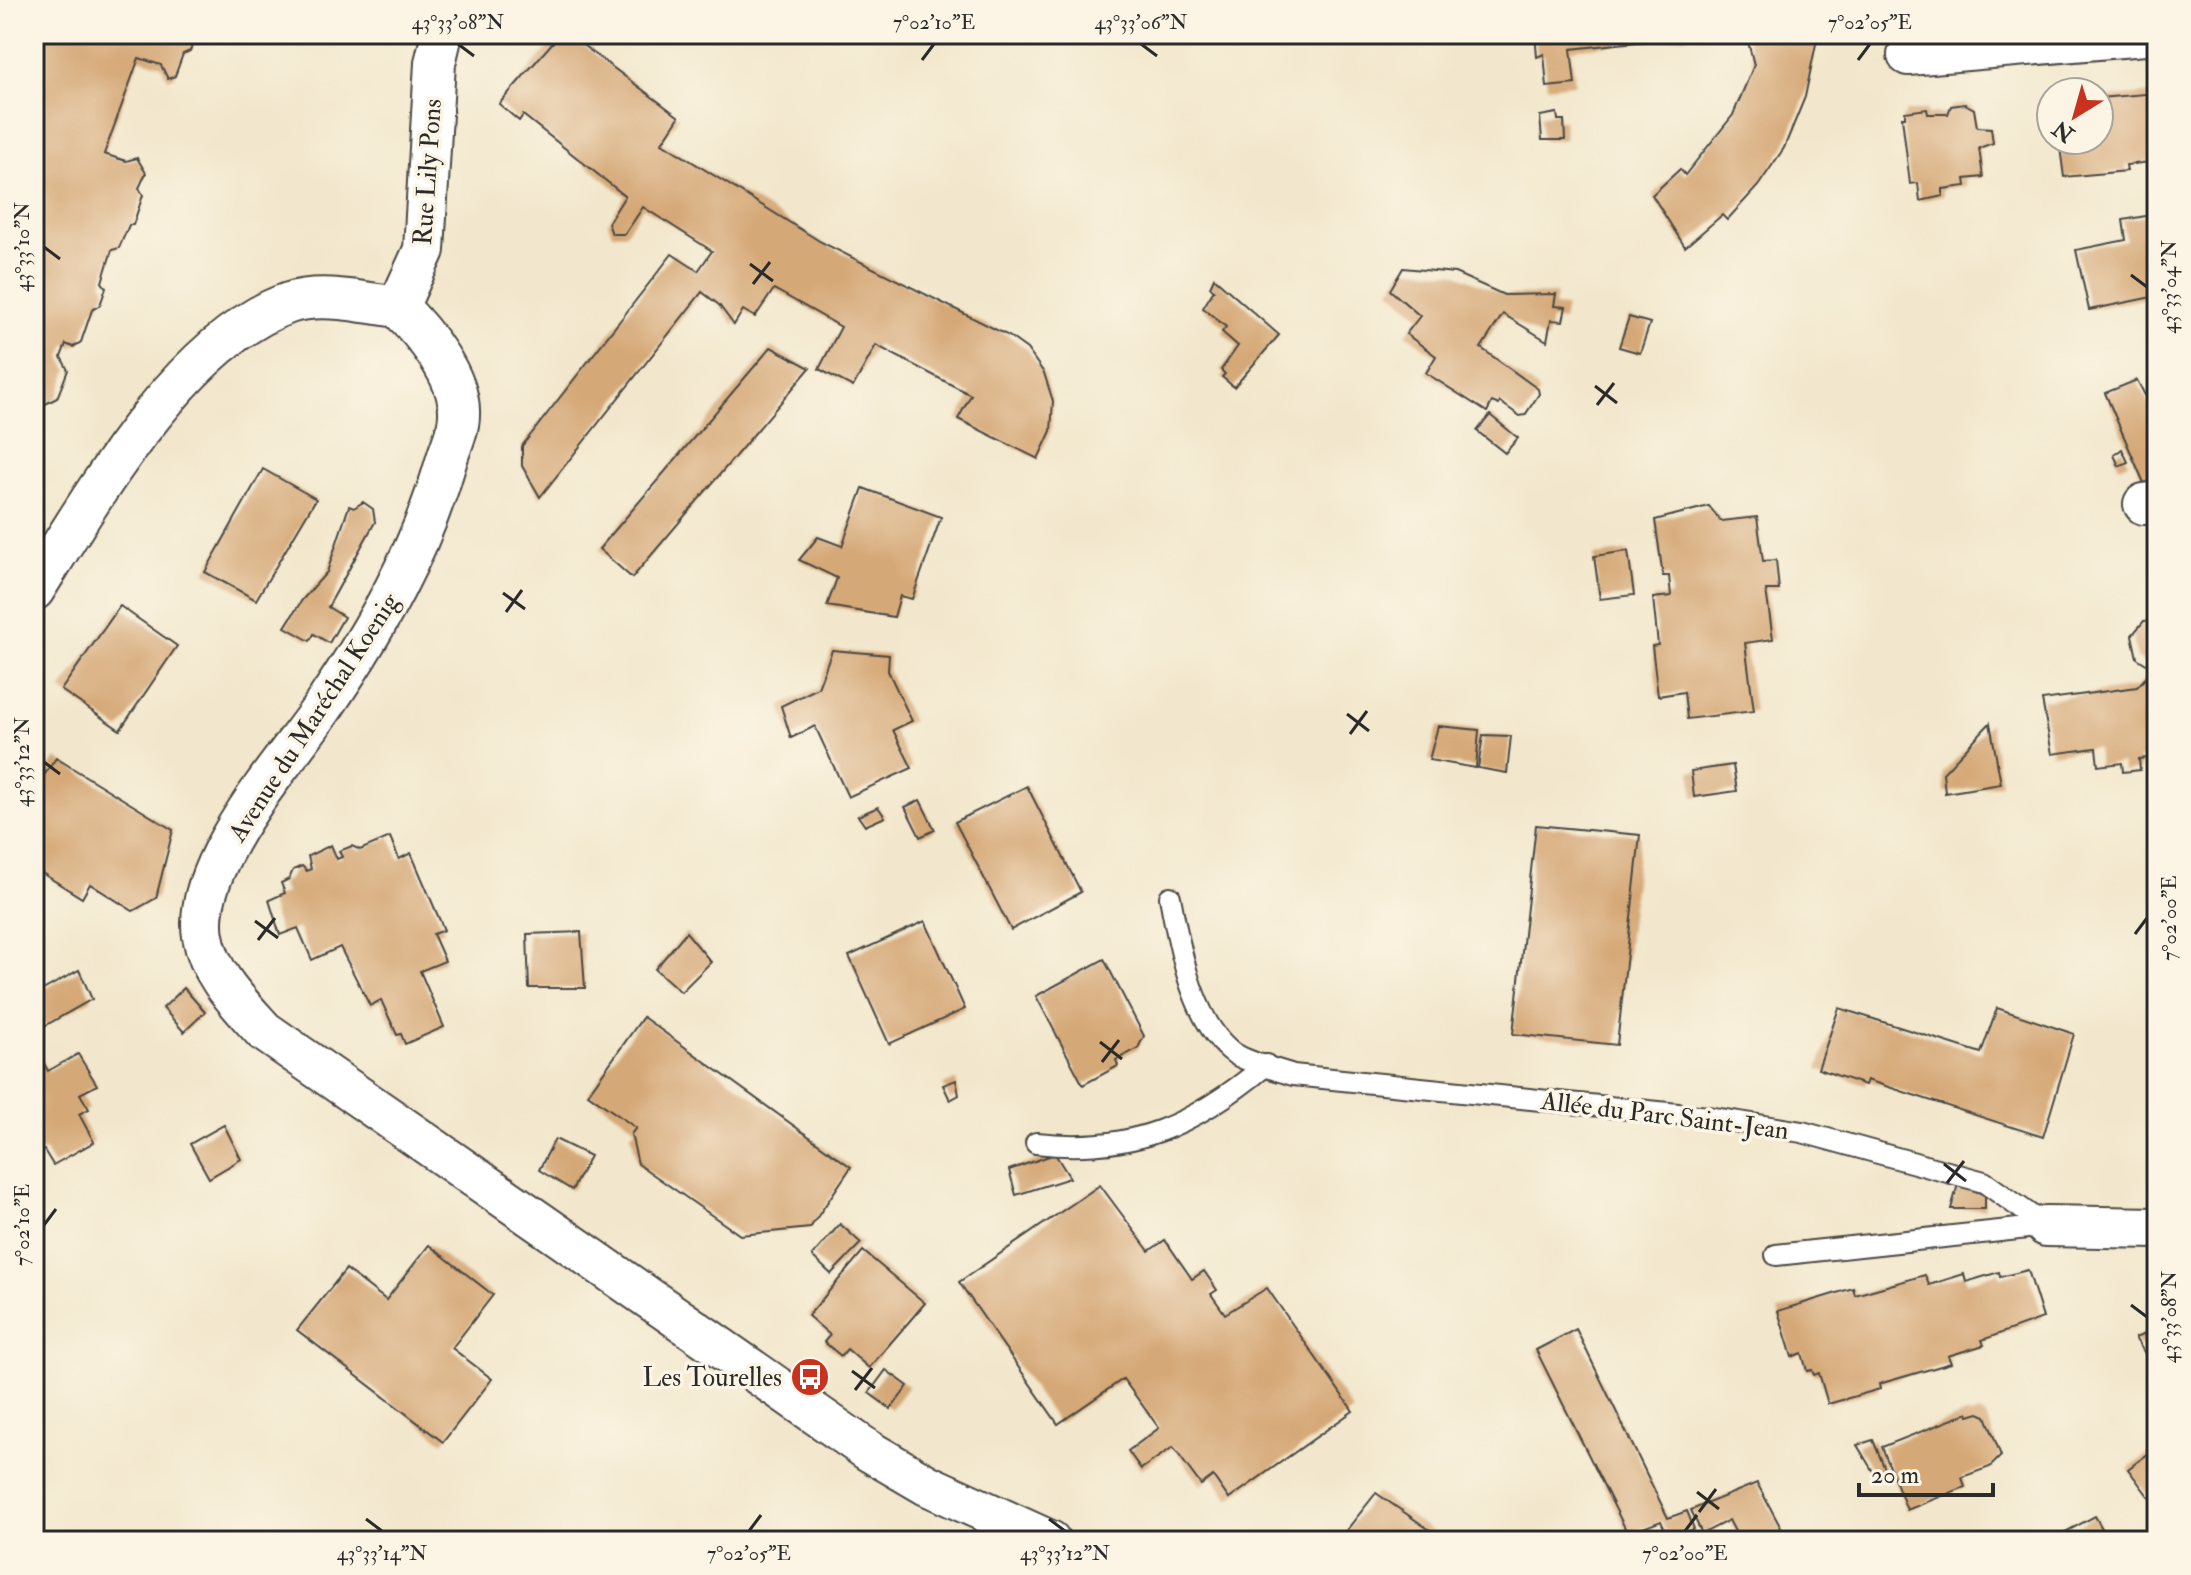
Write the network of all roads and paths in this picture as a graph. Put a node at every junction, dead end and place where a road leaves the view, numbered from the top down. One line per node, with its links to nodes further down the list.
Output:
1 (442, 34): 4 (street, Rue Lily Pons)
2 (2157, 34): 3 (street)
3 (1908, 55)
4 (398, 307): 5 (street); 12 (street, Avenue du Maréchal Koenig)
5 (34, 590)
6 (1170, 897): 7 (lane, Allée du Parc Saint-Jean)
7 (1266, 1065): 8 (lane); 9 (lane, Allée du Parc Saint-Jean)
8 (1036, 1143)
9 (2046, 1226): 10 (street); 11 (lane)
10 (2157, 1228)
11 (1776, 1255)
12 (1050, 1541)

